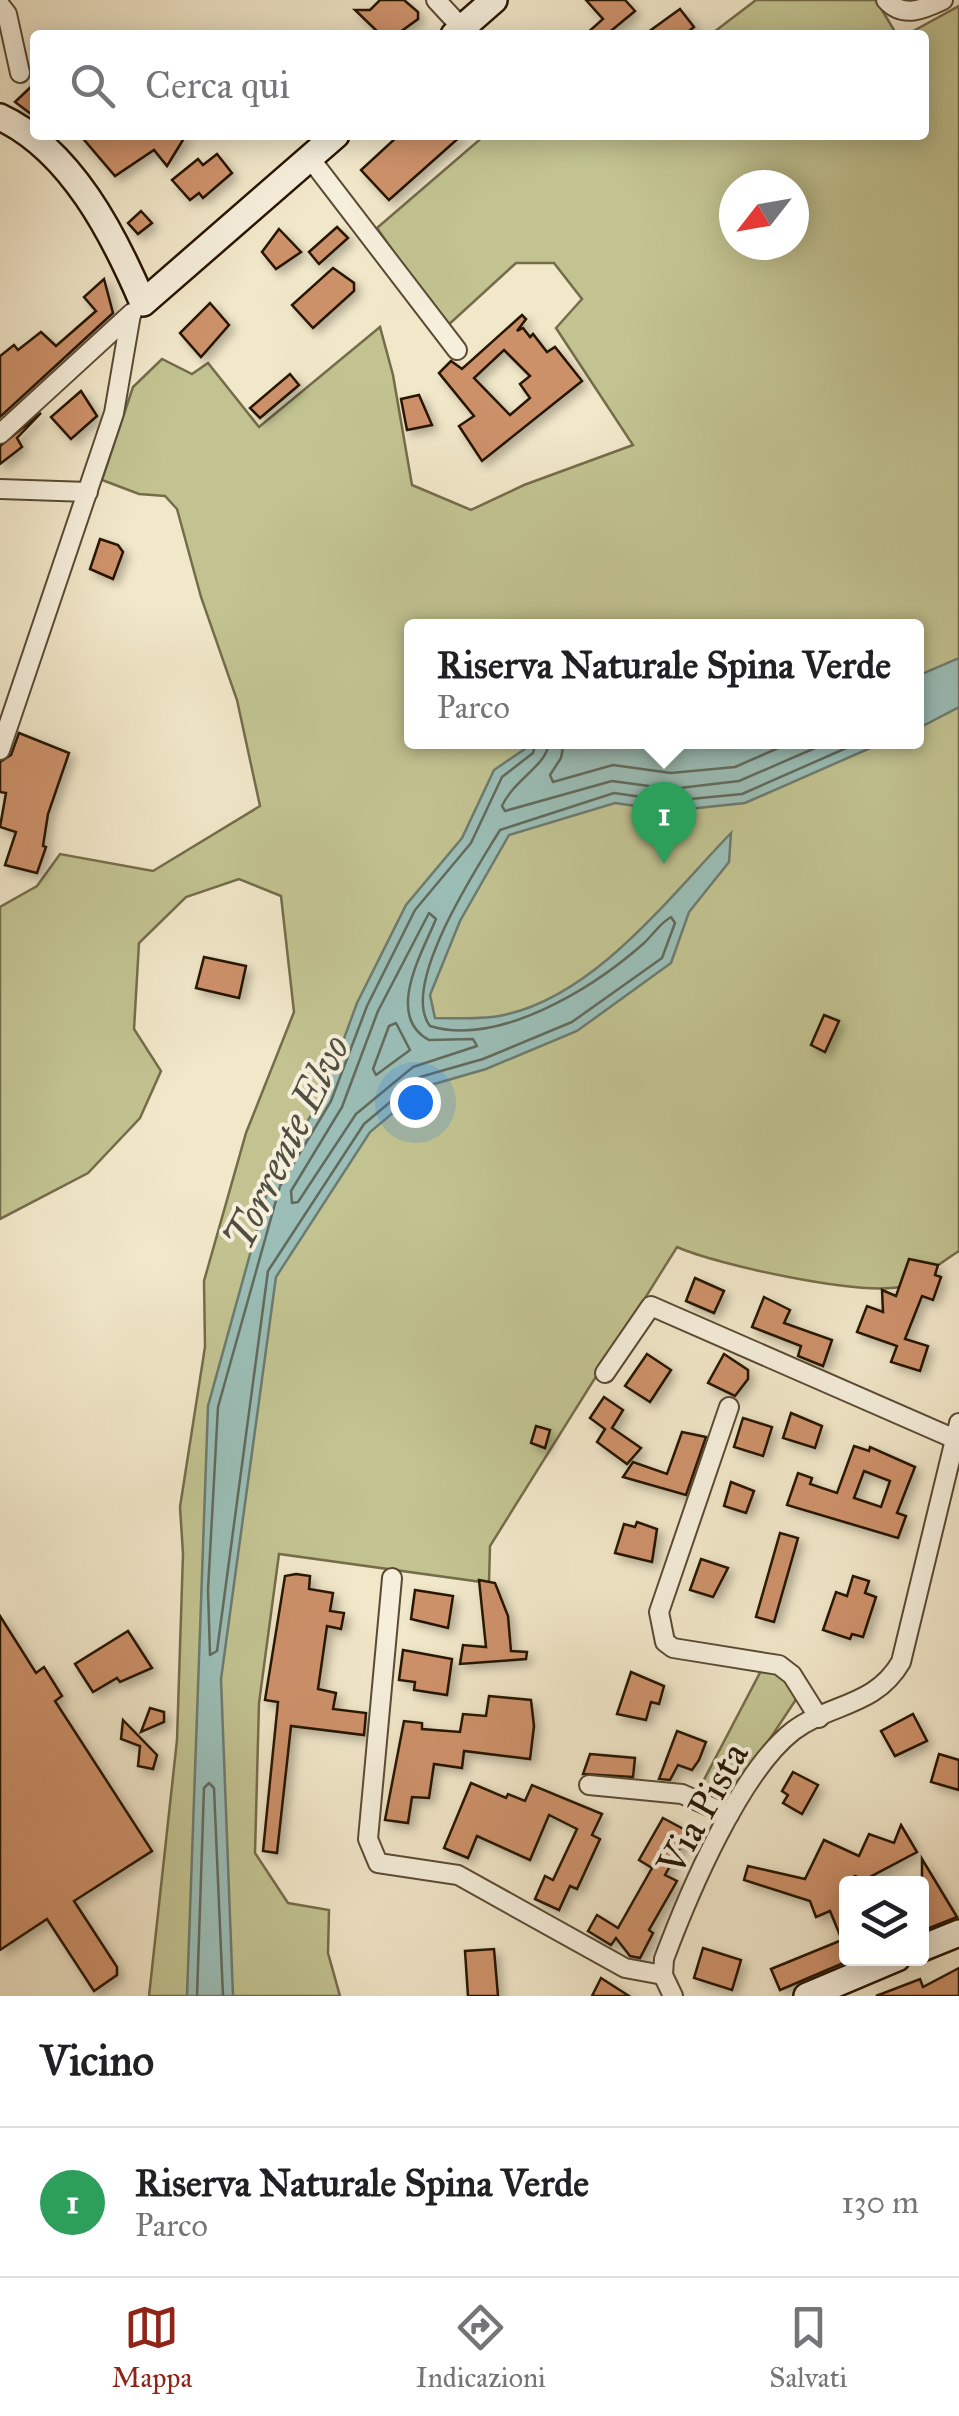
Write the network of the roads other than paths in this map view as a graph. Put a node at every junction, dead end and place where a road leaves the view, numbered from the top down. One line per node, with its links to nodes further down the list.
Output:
1 (436, 0): 6 (street)
2 (494, 0): 7 (street)
3 (886, 0): 4 (street)
4 (943, 0)
5 (0, 6): 8 (street)
6 (457, 30)
7 (460, 30)
8 (20, 73)
9 (0, 117): 12 (street)
10 (330, 140): 11 (street)
11 (308, 157): 12 (street); 13 (street)
12 (137, 308): 14 (street); 16 (street)
13 (457, 350)
14 (0, 434)
15 (0, 489): 16 (street)
16 (88, 492): 17 (street)
17 (0, 750)
18 (605, 1373): 20 (street)
19 (730, 1407): 22 (street)
20 (957, 1431): 22 (street, Via Pista)
21 (392, 1578): 28 (street)
22 (819, 1718): 24 (street, Via Pista)
23 (588, 1785): 24 (street)
24 (730, 1815): 28 (street, Via Pista)
25 (959, 1933): 26 (street)
26 (929, 1945)
27 (878, 1966): 30 (street)
28 (662, 1975): 29 (street)
29 (673, 1996)
30 (807, 1996)

